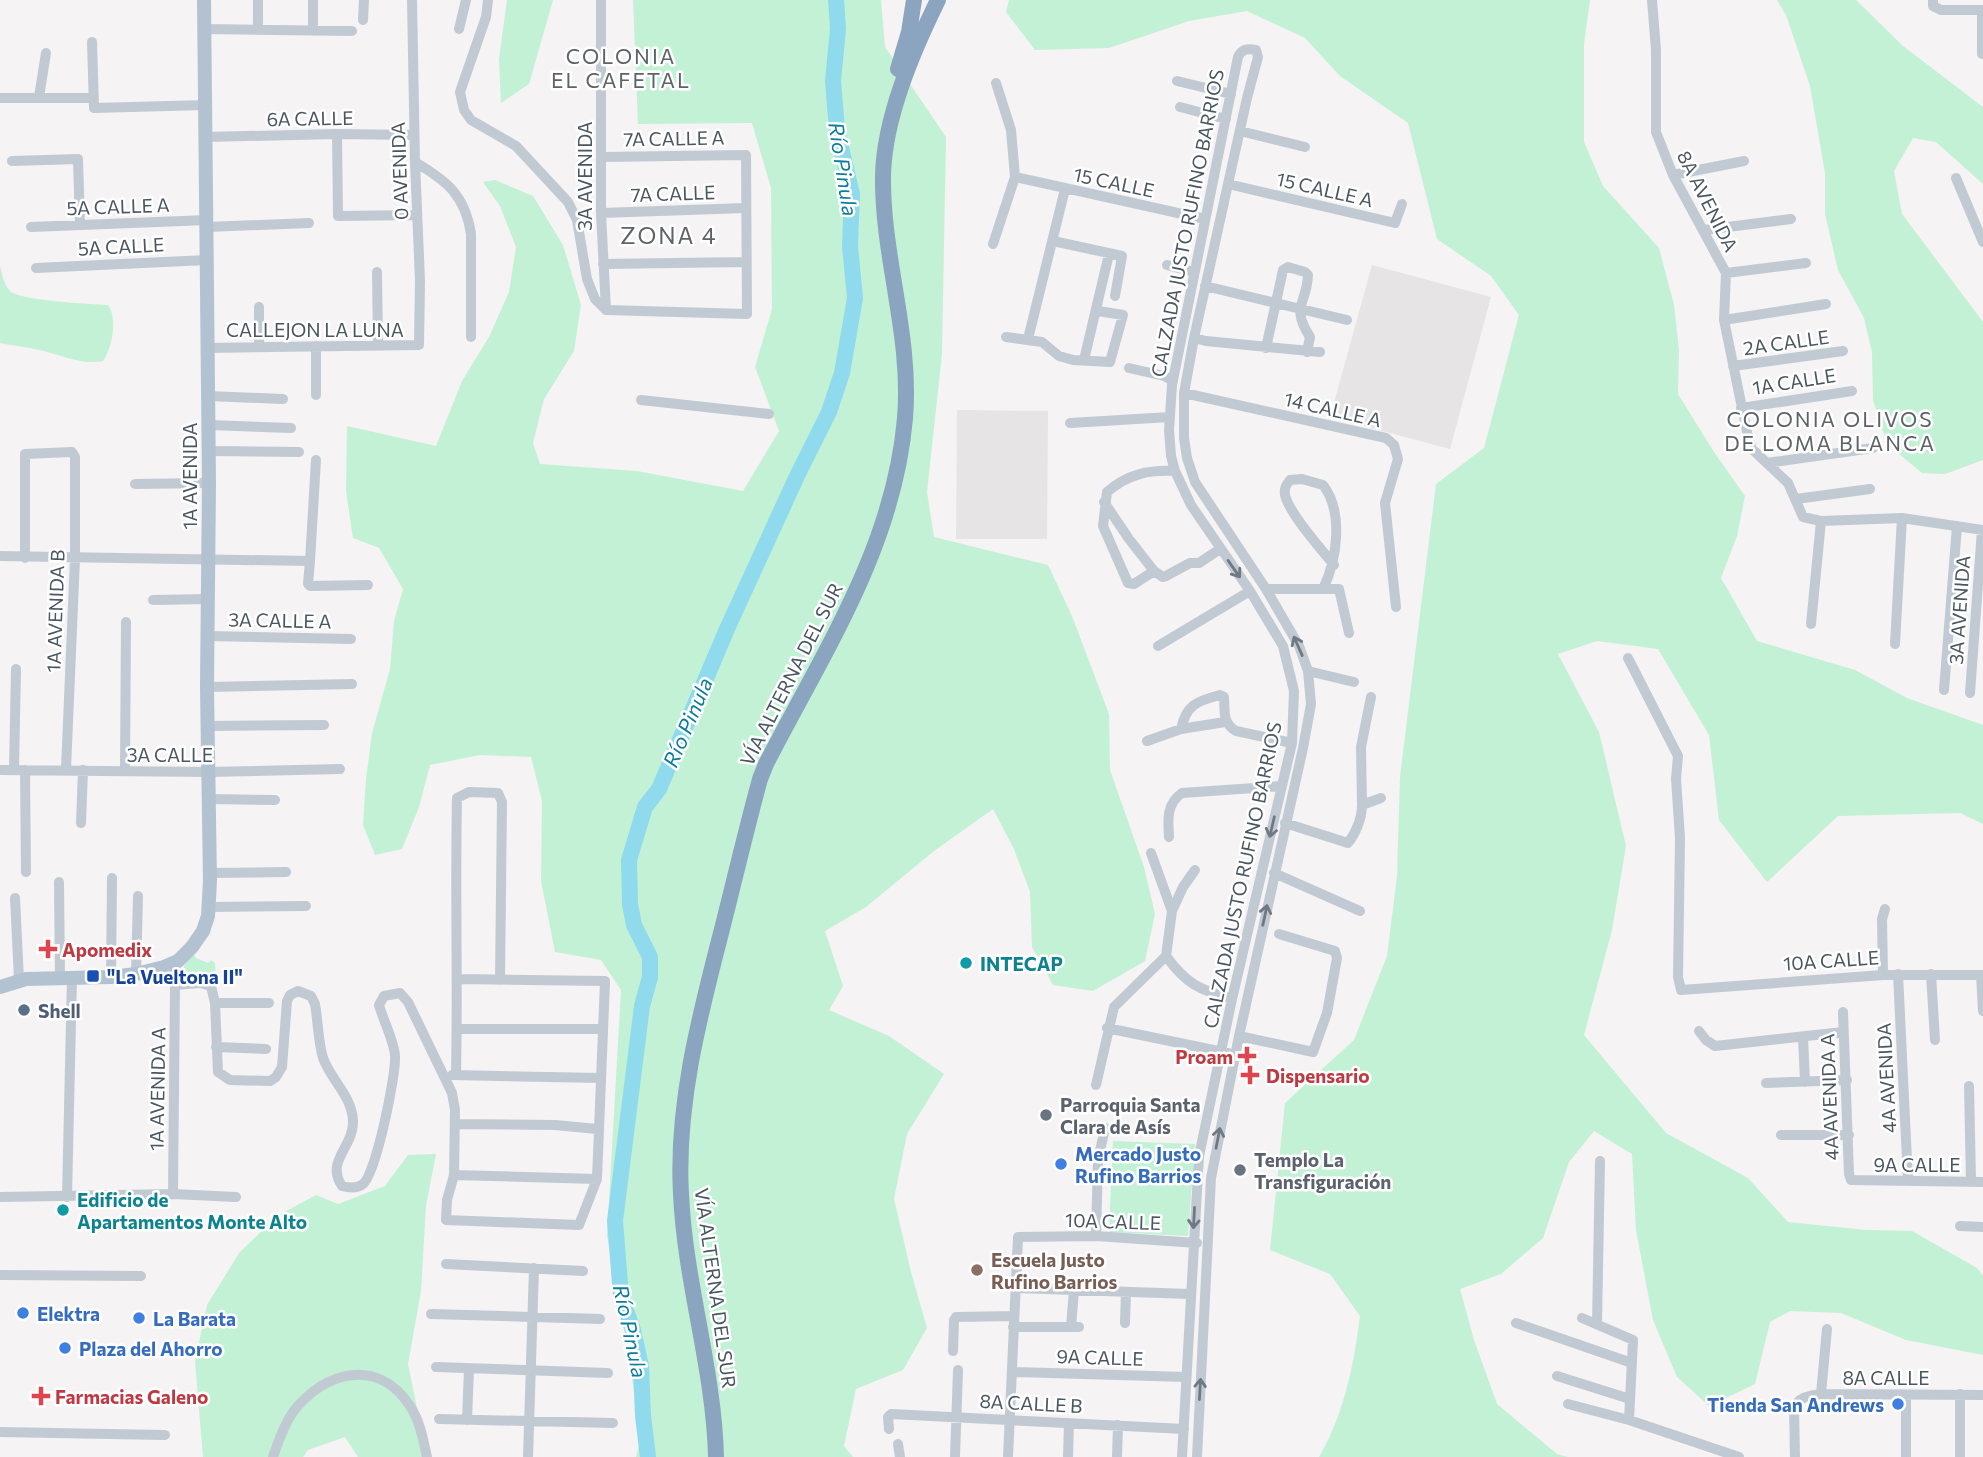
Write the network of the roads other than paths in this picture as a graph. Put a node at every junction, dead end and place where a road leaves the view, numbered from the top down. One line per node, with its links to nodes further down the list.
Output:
1 (204, 0): 18 (main road, 1A AVENIDA)
2 (258, 0): 16 (street)
3 (313, 0): 17 (street)
4 (364, 0): 15 (street)
5 (412, 0): 36 (street, 0 AVENIDA)
6 (466, 0): 19 (street)
7 (488, 0): 80 (street)
8 (601, 0): 41 (street, 3A AVENIDA)
9 (909, 0): 21 (highway)
10 (914, 0): 21 (highway, VÍA ALTERNA DEL SUR)
11 (938, 0): 138 (highway, VÍA ALTERNA DEL SUR)
12 (1652, 0): 45 (street, 8A AVENIDA)
13 (1933, 0): 14 (street)
14 (1982, 10): 24 (street)
15 (363, 20)
16 (258, 23)
17 (313, 25)
18 (205, 29): 20 (street); 31 (main road, 1A AVENIDA)
19 (459, 29)
20 (352, 31)
21 (909, 32): 138 (highway, VÍA ALTERNA DEL SUR)
22 (92, 42): 29 (street)
23 (46, 53): 28 (street)
24 (1982, 54)
25 (1177, 81): 27 (street)
26 (996, 83): 46 (street)
27 (1231, 94): 33 (street, CALZADA JUSTO RUFINO BARRIOS); 34 (street, CALZADA JUSTO RUFINO BARRIOS)
28 (39, 97): 29 (street); 30 (street)
29 (92, 97): 31 (street)
30 (0, 98)
31 (206, 106): 37 (main road, 1A AVENIDA)
32 (1180, 107): 33 (street)
33 (1226, 119): 38 (street, CALZADA JUSTO RUFINO BARRIOS)
34 (1240, 131): 39 (street); 40 (street, CALZADA JUSTO RUFINO BARRIOS)
35 (337, 134): 36 (street, 6A CALLE); 37 (street, 6A CALLE); 53 (street)
36 (414, 135): 44 (street, 0 AVENIDA)
37 (206, 137): 56 (main road, 1A AVENIDA)
38 (1220, 147): 40 (street); 54 (street, CALZADA JUSTO RUFINO BARRIOS)
39 (1305, 147)
40 (1236, 149): 48 (street, CALZADA JUSTO RUFINO BARRIOS)
41 (602, 157): 51 (street, 7A CALLE A); 52 (street, 3A AVENIDA)
42 (12, 161): 58 (street)
43 (1744, 161): 45 (street)
44 (415, 162): 53 (street, 0 AVENIDA); 86 (street)
45 (1673, 175): 60 (street, 8A AVENIDA)
46 (1014, 177): 49 (street, 15 CALLE); 63 (street)
47 (1956, 178): 62 (street)
48 (1228, 184): 50 (street, 15 CALLE A); 74 (street, CALZADA JUSTO RUFINO BARRIOS)
49 (1065, 189): 54 (street, 15 CALLE); 61 (street)
50 (1402, 204)
51 (746, 208): 52 (street, 7A CALLE); 66 (street)
52 (601, 213): 68 (street, 3A AVENIDA)
53 (417, 215): 90 (street, 0 AVENIDA)
54 (1205, 219): 72 (street, CALZADA JUSTO RUFINO BARRIOS)
55 (1791, 219): 60 (street)
56 (207, 223): 57 (street); 58 (street, 5A CALLE A); 65 (main road, 1A AVENIDA)
57 (309, 223)
58 (80, 225): 59 (street, 5A CALLE A)
59 (30, 226)
60 (1704, 230): 73 (street, 8A AVENIDA)
61 (1053, 241): 64 (street); 89 (street)
62 (1983, 242)
63 (993, 244)
64 (1109, 254): 75 (street); 82 (street)
65 (207, 260): 70 (street, 5A CALLE); 94 (main road, 1A AVENIDA)
66 (746, 262): 68 (street); 80 (street)
67 (1806, 263): 73 (street)
68 (603, 264): 80 (street, 3A AVENIDA)
69 (1167, 265): 72 (street)
70 (36, 268)
71 (377, 272): 92 (street)
72 (1194, 272): 79 (street, CALZADA JUSTO RUFINO BARRIOS)
73 (1726, 273): 85 (street, 8A AVENIDA)
74 (1205, 286): 76 (street); 83 (street, CALZADA JUSTO RUFINO BARRIOS)
75 (1115, 296)
76 (1275, 304): 81 (street); 81 (street); 95 (street)
77 (1826, 304): 85 (street)
78 (259, 307): 93 (street)
79 (1187, 309): 83 (street); 102 (street, CALZADA JUSTO RUFINO BARRIOS)
80 (606, 310)
81 (1299, 310): 84 (street); 97 (street)
82 (1098, 311): 99 (street); 99 (street)
83 (1200, 311): 88 (street, CALZADA JUSTO RUFINO BARRIOS)
84 (1347, 320)
85 (1724, 320): 100 (street, 8A AVENIDA)
86 (471, 337)
87 (1006, 337): 89 (street)
88 (1194, 338): 95 (street); 104 (street, CALZADA JUSTO RUFINO BARRIOS)
89 (1028, 339): 99 (street)
90 (421, 341): 92 (street, CALLEJON LA LUNA)
91 (316, 346): 92 (street, CALLEJON LA LUNA); 93 (street, CALLEJON LA LUNA); 105 (street)
92 (379, 346)
93 (259, 347): 94 (street, CALLEJON LA LUNA)
94 (207, 348): 106 (main road, 1A AVENIDA)
95 (1266, 348): 97 (street)
96 (1843, 351): 100 (street, 2A CALLE)
97 (1307, 352): 98 (street)
98 (1320, 352)
99 (1084, 360)
100 (1733, 366): 109 (street, 8A AVENIDA)
101 (1129, 368): 102 (street)
102 (1173, 381): 111 (street, CALZADA JUSTO RUFINO BARRIOS)
103 (1852, 391): 109 (street, 1A CALLE)
104 (1184, 393): 126 (street, CALZADA JUSTO RUFINO BARRIOS); 148 (street, 14 CALLE A)
105 (317, 395)
106 (208, 396): 107 (street); 113 (main road, 1A AVENIDA)
107 (283, 399)
108 (641, 400): 110 (street)
109 (1741, 408): 119 (street, 8A AVENIDA)
110 (769, 414)
111 (1170, 417): 112 (street); 120 (street, CALZADA JUSTO RUFINO BARRIOS)
112 (1069, 423)
113 (209, 425): 114 (street); 116 (main road, 1A AVENIDA)
114 (291, 428)
115 (1872, 448): 119 (street)
116 (209, 451): 117 (street); 121 (main road, 1A AVENIDA)
117 (299, 452)
118 (316, 460): 137 (street, 3A CALLE A)
119 (1767, 463): 124 (street, 8A AVENIDA)
120 (1175, 471): 125 (street); 128 (street, CALZADA JUSTO RUFINO BARRIOS)
121 (209, 483): 122 (street); 136 (main road, 1A AVENIDA)
122 (135, 484)
123 (1870, 489): 124 (street)
124 (1796, 499): 129 (street, 8A AVENIDA)
125 (1104, 502): 140 (street); 140 (street)
126 (1216, 512): 128 (street); 143 (street, CALZADA JUSTO RUFINO BARRIOS)
127 (1902, 518): 129 (street); 130 (street); 154 (street)
128 (1202, 520): 132 (street, CALZADA JUSTO RUFINO BARRIOS)
129 (1821, 521): 150 (street)
130 (1956, 526): 131 (street); 162 (street)
131 (1982, 530): 163 (street, 3A AVENIDA)
132 (1220, 549): 140 (street); 145 (street, CALZADA JUSTO RUFINO BARRIOS, one-way to 145)
133 (0, 556): 134 (street)
134 (25, 558): 135 (street); 135 (street, 1A AVENIDA B)
135 (75, 558): 136 (street); 175 (street, 1A AVENIDA B)
136 (209, 559): 137 (street); 146 (main road, 1A AVENIDA)
137 (310, 561): 142 (street, 3A CALLE A)
138 (864, 561): 141 (highway, VÍA ALTERNA DEL SUR)
139 (1334, 565): 139 (street); 144 (street)
140 (1154, 571)
141 (856, 580): 314 (highway, VÍA ALTERNA DEL SUR); 315 (highway, VÍA ALTERNA DEL SUR)
142 (368, 585)
143 (1266, 589): 144 (street); 158 (street, CALZADA JUSTO RUFINO BARRIOS, one-way to 143)
144 (1323, 589): 151 (street)
145 (1250, 591): 155 (street); 170 (street, CALZADA JUSTO RUFINO BARRIOS)
146 (208, 599): 147 (street); 152 (main road, 1A AVENIDA)
147 (153, 600)
148 (1396, 607)
149 (126, 622): 178 (street)
150 (1811, 624)
151 (1349, 632)
152 (208, 636): 153 (street, 3A CALLE A); 161 (main road, 1A AVENIDA)
153 (351, 639)
154 (1895, 645)
155 (1158, 646)
156 (1628, 658): 209 (street, 10A CALLE)
157 (16, 669): 174 (street)
158 (1308, 671): 159 (street); 172 (street, CALZADA JUSTO RUFINO BARRIOS)
159 (1354, 682)
160 (352, 684): 161 (street)
161 (208, 687): 167 (main road, 1A AVENIDA)
162 (1944, 690)
163 (1970, 693)
164 (1371, 697): 184 (street)
165 (1225, 722): 168 (street); 168 (street); 170 (street)
166 (324, 725): 167 (street)
167 (208, 726): 179 (main road, 1A AVENIDA)
168 (1181, 729): 169 (street)
169 (1147, 741)
170 (1292, 743): 171 (street, CALZADA JUSTO RUFINO BARRIOS)
171 (1288, 760): 172 (street); 180 (street, CALZADA JUSTO RUFINO BARRIOS)
172 (1300, 763): 186 (street, CALZADA JUSTO RUFINO BARRIOS)
173 (0, 769): 174 (street, 3A CALLE)
174 (20, 769): 175 (street, 3A CALLE); 190 (street)
175 (66, 769): 177 (street, 3A CALLE)
176 (341, 769): 179 (street, 3A CALLE)
177 (83, 770): 178 (street, 3A CALLE); 185 (street)
178 (125, 771): 179 (street, 3A CALLE)
179 (208, 772): 181 (main road, 1A AVENIDA)
180 (1282, 786): 187 (street); 217 (street, CALZADA JUSTO RUFINO BARRIOS, one-way to 217)
181 (209, 799): 183 (street); 192 (main road, 1A AVENIDA)
182 (1381, 799): 184 (street)
183 (275, 800)
184 (1362, 805): 186 (street)
185 (81, 823)
186 (1285, 823): 193 (street, CALZADA JUSTO RUFINO BARRIOS)
187 (1169, 837)
188 (1151, 853): 201 (street)
189 (1195, 870): 201 (street)
190 (26, 872)
191 (286, 872): 192 (street)
192 (209, 873): 199 (main road, 1A AVENIDA)
193 (1274, 873): 202 (street); 227 (street, CALZADA JUSTO RUFINO BARRIOS, one-way to 193)
194 (112, 878): 212 (street)
195 (59, 882): 211 (street)
196 (138, 896): 206 (street)
197 (15, 898): 215 (street)
198 (306, 906): 199 (street)
199 (209, 907): 205 (main road, 1A AVENIDA)
200 (1885, 909): 209 (street)
201 (1172, 911): 204 (street)
202 (1360, 911)
203 (1279, 934): 227 (street)
204 (1167, 957): 217 (street); 222 (street)
205 (163, 967): 206 (main road); 216 (street)
206 (136, 974): 212 (main road)
207 (1898, 974): 208 (street, 10A CALLE); 209 (street, 10A CALLE); 251 (street, 4A AVENIDA)
208 (1931, 974): 210 (street, 10A CALLE); 229 (street)
209 (1883, 975)
210 (1982, 975): 220 (street)
211 (66, 977): 212 (main road); 215 (main road); 256 (street)
212 (111, 977)
213 (458, 979): 214 (street); 214 (street); 223 (street)
214 (500, 980): 224 (street)
215 (10, 983)
216 (175, 985): 218 (street); 254 (street, 1A AVENIDA A)
217 (1232, 999): 232 (street, CALZADA JUSTO RUFINO BARRIOS)
218 (215, 1003): 219 (street); 230 (street)
219 (269, 1003)
220 (1983, 1011)
221 (1843, 1012): 226 (street, 4A AVENIDA A)
222 (1107, 1028): 232 (street); 240 (street)
223 (457, 1029): 224 (street); 234 (street)
224 (603, 1029): 236 (street)
225 (1699, 1031): 228 (street)
226 (1843, 1032): 228 (street); 237 (street, 4A AVENIDA A)
227 (1239, 1036): 233 (street, CALZADA JUSTO RUFINO BARRIOS)
228 (1803, 1037): 238 (street)
229 (1935, 1040)
230 (216, 1048): 231 (street); 235 (street)
231 (266, 1049)
232 (1221, 1052): 233 (street); 261 (street, CALZADA JUSTO RUFINO BARRIOS, one-way to 261)
233 (1235, 1055): 262 (street, CALZADA JUSTO RUFINO BARRIOS, one-way to 233)
234 (456, 1074): 235 (street); 236 (street)
235 (442, 1076): 242 (street)
236 (601, 1078): 244 (street)
237 (1847, 1080): 238 (street); 246 (street, 4A AVENIDA A)
238 (1805, 1082): 239 (street)
239 (1766, 1083)
240 (1096, 1084)
241 (1969, 1086): 252 (street)
242 (456, 1124): 244 (street); 248 (street)
243 (1105, 1128): 260 (street)
244 (597, 1129): 249 (street)
245 (1781, 1135): 246 (street)
246 (1849, 1135): 250 (street, 4A AVENIDA A)
247 (1600, 1161): 279 (street)
248 (454, 1175): 249 (street); 249 (street)
249 (597, 1179)
250 (1851, 1180): 251 (street, 9A CALLE)
251 (1908, 1181): 252 (street, 9A CALLE)
252 (1971, 1181): 253 (street, 9A CALLE)
253 (1983, 1182)
254 (173, 1194): 256 (street); 257 (street)
255 (0, 1197): 256 (street)
256 (67, 1197)
257 (236, 1197)
258 (1960, 1226): 259 (street)
259 (1983, 1227)
260 (1096, 1236): 261 (street, 10A CALLE); 268 (street, 10A CALLE)
261 (1193, 1242): 262 (street, 10A CALLE); 271 (street, CALZADA JUSTO RUFINO BARRIOS)
262 (1206, 1242): 322 (street, CALZADA JUSTO RUFINO BARRIOS, one-way to 262)
263 (446, 1264): 264 (street)
264 (534, 1268): 265 (street); 273 (street)
265 (583, 1271)
266 (0, 1275): 267 (street)
267 (141, 1276)
268 (1015, 1288): 269 (street); 276 (street)
269 (1074, 1290): 270 (street); 276 (street)
270 (1125, 1292): 271 (street); 277 (street)
271 (1190, 1294): 290 (street, CALZADA JUSTO RUFINO BARRIOS)
272 (431, 1314): 273 (street)
273 (532, 1317): 275 (street); 286 (street)
274 (1582, 1318): 279 (street)
275 (600, 1319)
276 (1014, 1322): 281 (street); 287 (street)
277 (1125, 1323)
278 (1516, 1323): 282 (street)
279 (1597, 1324): 282 (street)
280 (1827, 1329): 291 (street)
281 (953, 1351)
282 (1632, 1363): 295 (street)
283 (436, 1367): 284 (street)
284 (469, 1369): 286 (street); 300 (street)
285 (958, 1370): 297 (street)
286 (530, 1371): 288 (street); 302 (street)
287 (1012, 1372): 290 (street, 9A CALLE); 299 (street)
288 (608, 1373)
289 (1557, 1376): 295 (street)
290 (1186, 1377): 307 (street, CALZADA JUSTO RUFINO BARRIOS)
291 (1821, 1394): 293 (street, 8A CALLE); 324 (street, 8A CALLE)
292 (1960, 1394): 293 (street, 8A CALLE); 294 (street, 8A CALLE); 326 (street)
293 (1906, 1395): 325 (street)
294 (1983, 1395)
295 (1630, 1399): 301 (street)
296 (1569, 1404): 301 (street)
297 (956, 1416): 299 (street, 8A CALLE B); 306 (street, 8A CALLE B); 317 (street)
298 (439, 1419): 300 (street)
299 (1010, 1419): 304 (street, 8A CALLE B); 318 (street)
300 (467, 1420): 302 (street)
301 (1629, 1420): 323 (street)
302 (529, 1421): 303 (street); 313 (street)
303 (613, 1423)
304 (1069, 1423): 305 (street, 8A CALLE B); 319 (street)
305 (1118, 1425): 307 (street, 8A CALLE B); 320 (street)
306 (889, 1429)
307 (1184, 1429): 321 (street, CALZADA JUSTO RUFINO BARRIOS)
308 (0, 1432): 309 (street)
309 (165, 1434)
310 (898, 1444): 316 (street)
311 (274, 1457): 312 (street)
312 (427, 1457)
313 (528, 1457)
314 (706, 1457)
315 (716, 1457)
316 (900, 1457)
317 (955, 1457)
318 (1008, 1457)
319 (1068, 1457)
320 (1117, 1457)
321 (1182, 1457)
322 (1197, 1457)
323 (1739, 1457)
324 (1795, 1457)
325 (1906, 1457)
326 (1960, 1457)

